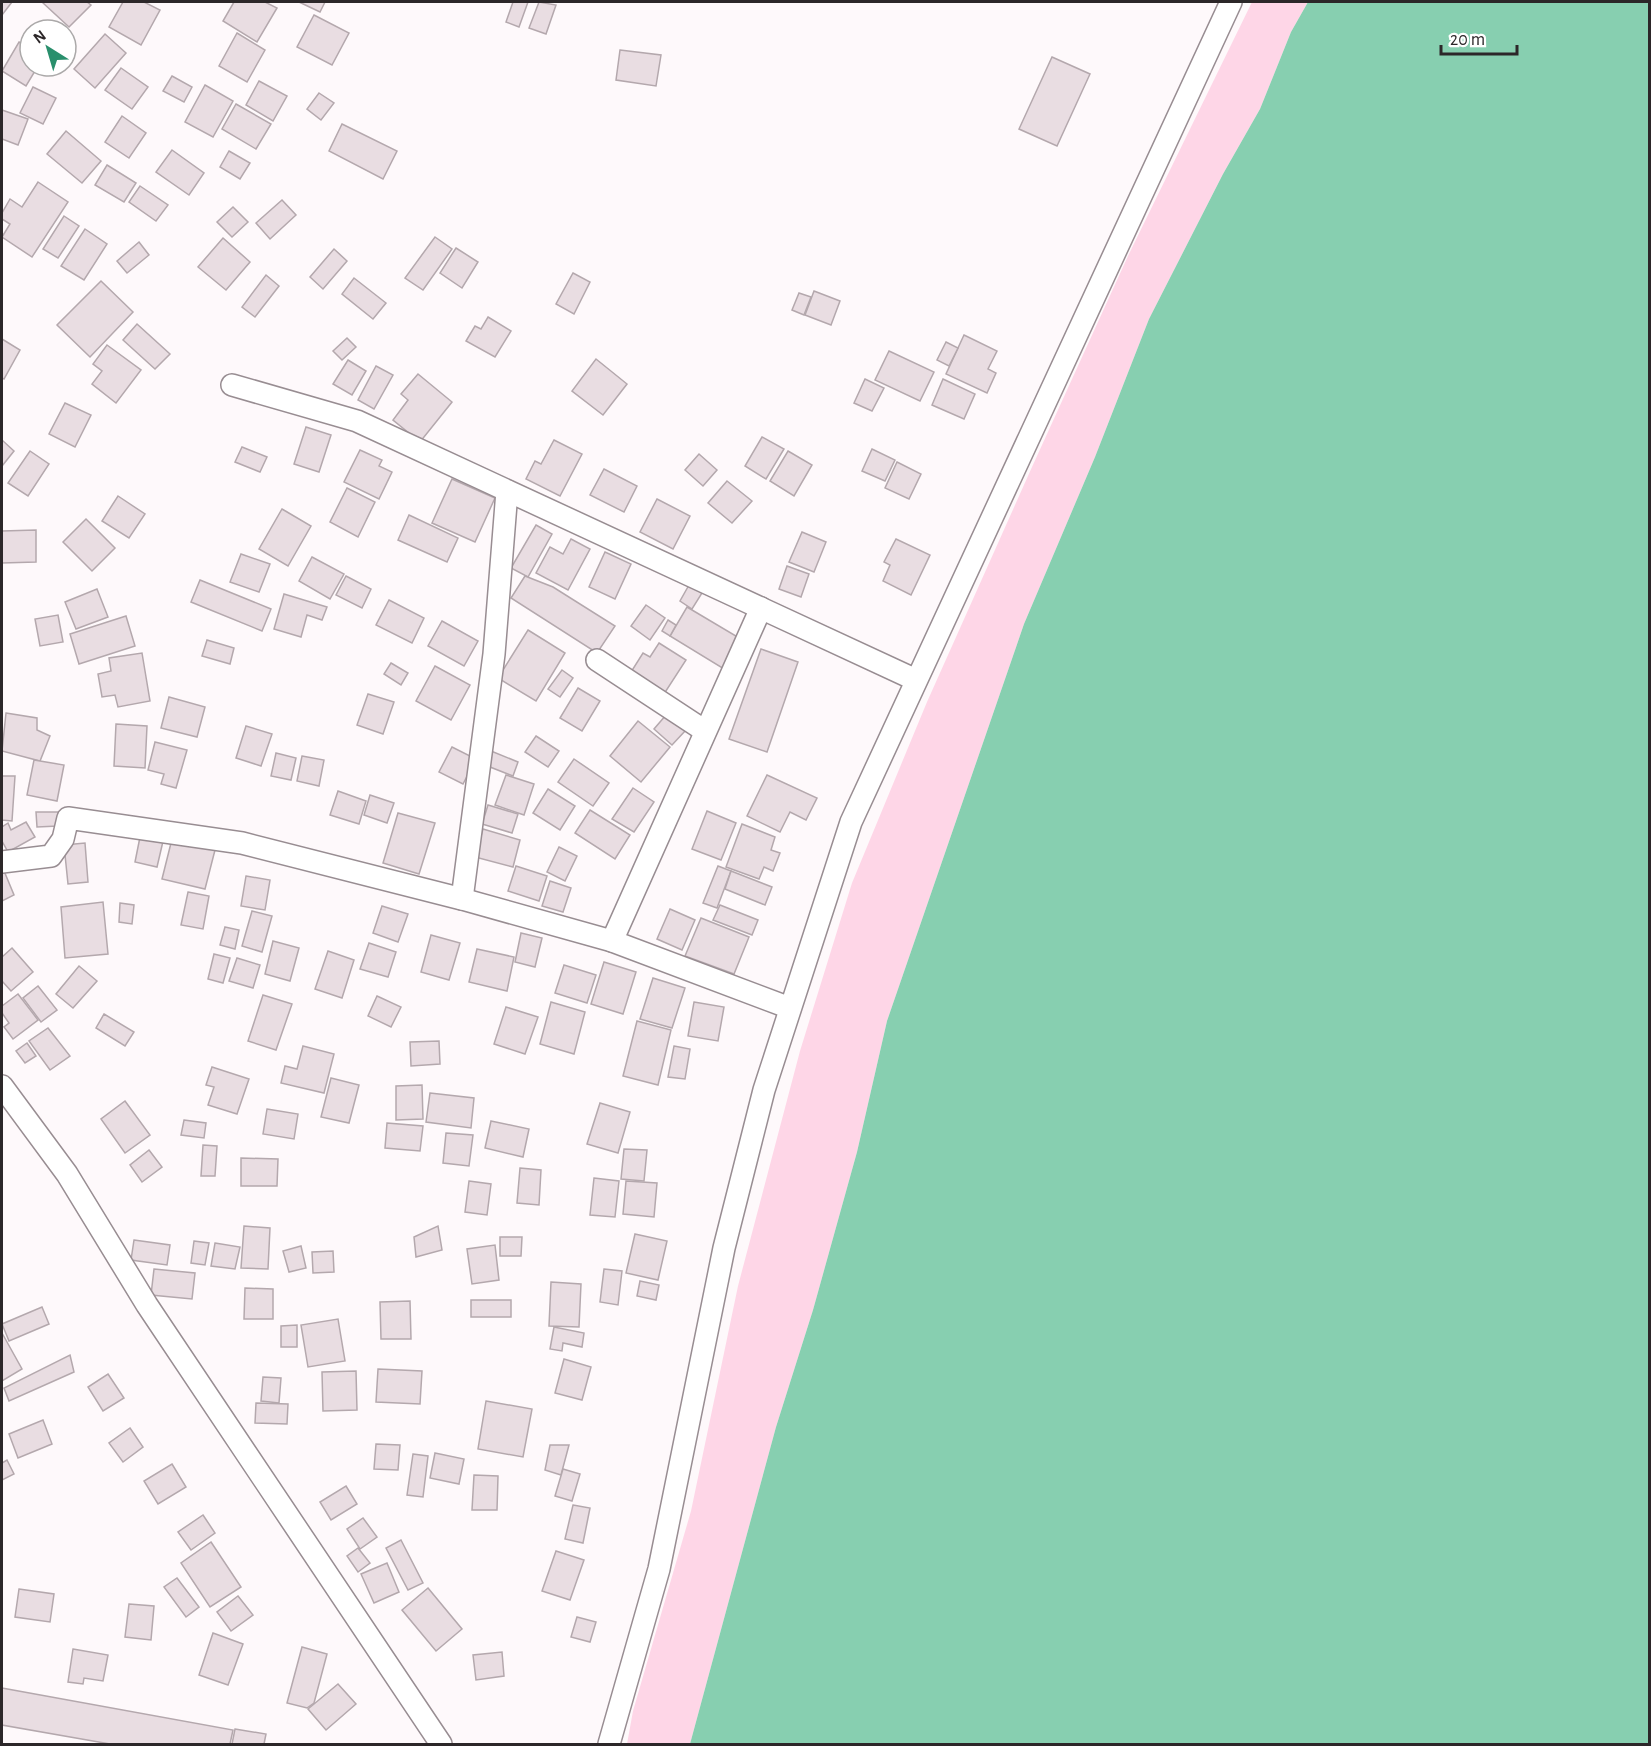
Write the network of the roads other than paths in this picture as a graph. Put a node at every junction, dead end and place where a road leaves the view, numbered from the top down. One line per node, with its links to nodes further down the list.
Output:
1 (1231, 2): 6 (street)
2 (232, 385): 3 (street)
3 (507, 491): 4 (street); 9 (street)
4 (761, 608): 6 (street); 7 (street)
5 (597, 660): 7 (street)
6 (916, 680): 11 (street)
7 (705, 731): 10 (street)
8 (2, 862): 9 (street)
9 (462, 899): 10 (street)
10 (612, 940): 11 (street)
11 (790, 1008): 14 (street)
12 (2, 1086): 13 (street)
13 (441, 1744)
14 (609, 1744)

